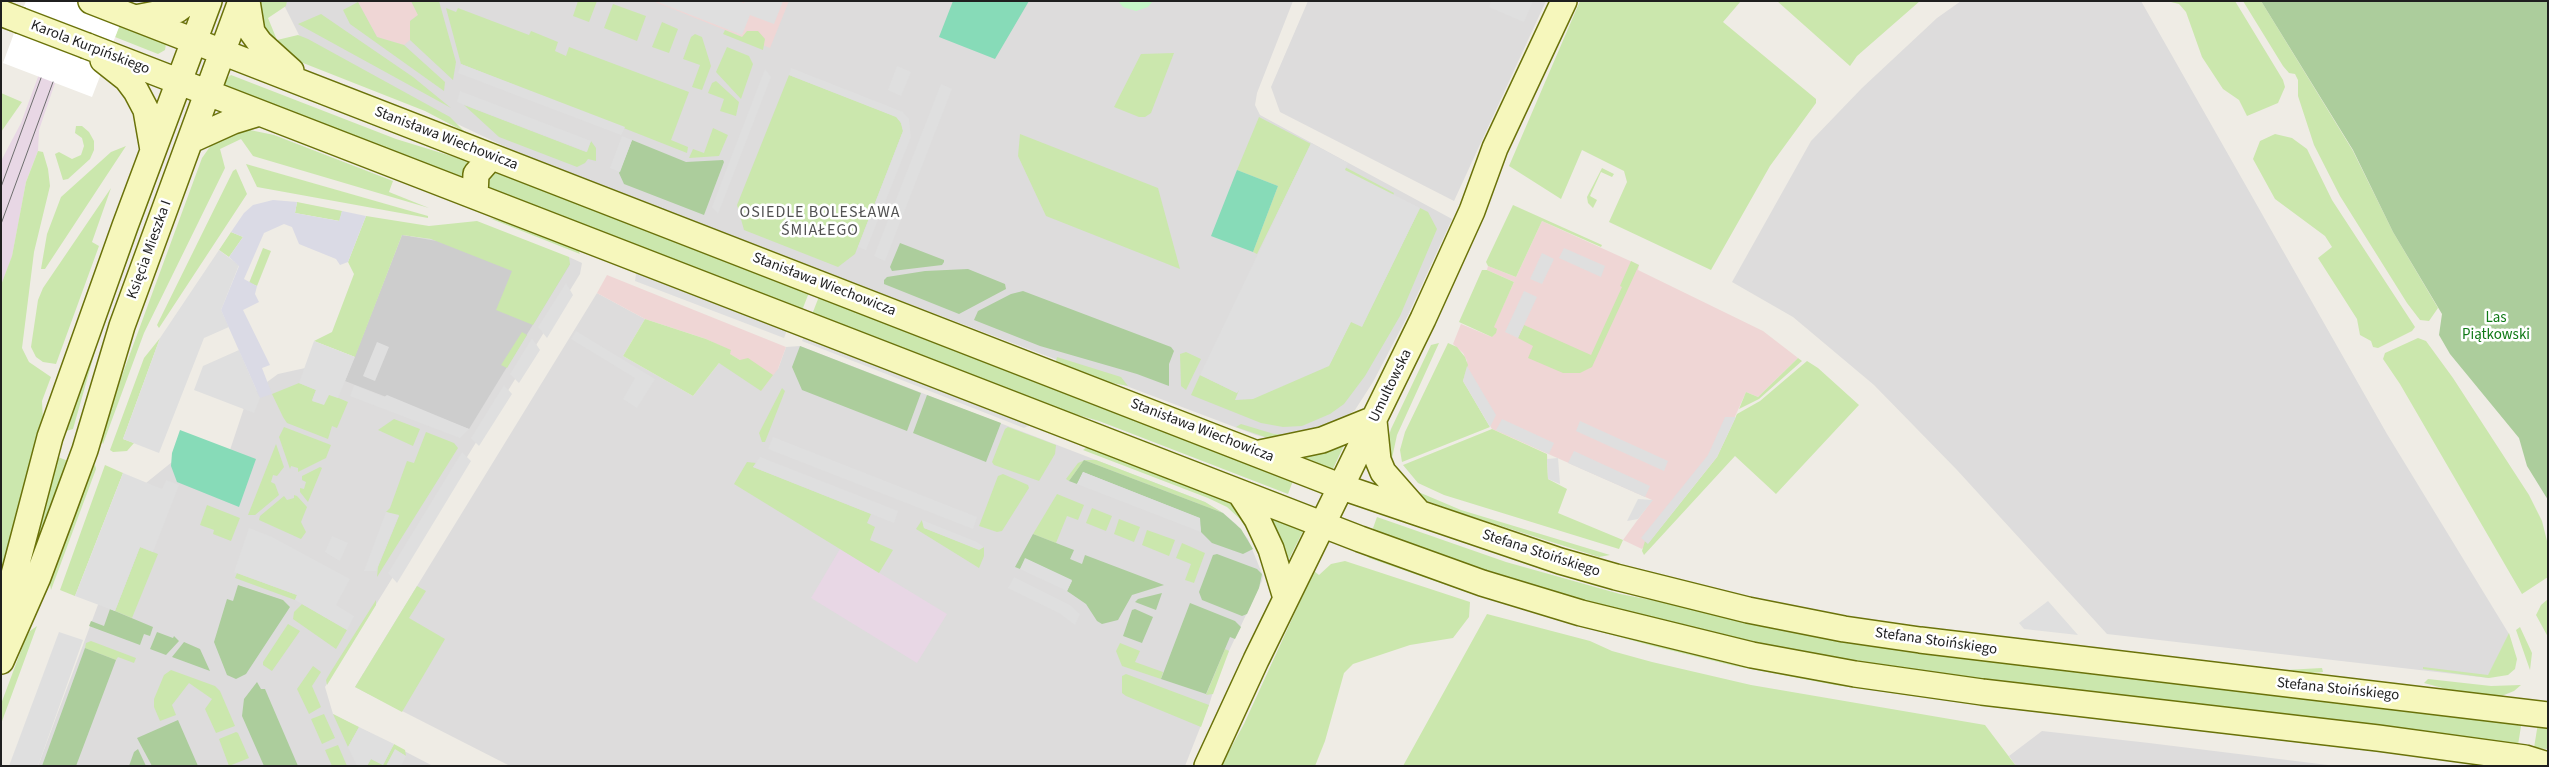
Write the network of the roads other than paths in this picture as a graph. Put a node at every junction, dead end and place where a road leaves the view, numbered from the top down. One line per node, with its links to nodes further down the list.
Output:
1 (91, 1): 7 (street)
2 (189, 1): 7 (street)
3 (209, 1): 9 (street, Księcia Mieszka I)
4 (241, 1): 10 (street, Księcia Mieszka I)
5 (247, 1): 13 (street)
6 (1564, 1): 20 (street, Umultowska)
7 (129, 16): 9 (street)
8 (10, 17): 11 (street, Karola Kurpińskiego, bridge)
9 (194, 41): 10 (street, Stanisława Wiechowicza); 12 (street, Księcia Mieszka I)
10 (223, 52): 13 (street, Stanisława Wiechowicza); 14 (street, Księcia Mieszka I)
11 (100, 54): 12 (street, Karola Kurpińskiego); 17 (street)
12 (179, 82): 14 (street); 17 (street, Księcia Mieszka I)
13 (307, 84): 18 (street, Stanisława Wiechowicza)
14 (208, 93): 15 (street); 16 (street, Księcia Mieszka I)
15 (259, 113): 16 (street); 19 (street)
16 (190, 140): 22 (street, Księcia Mieszka I)
17 (153, 152): 21 (street, Księcia Mieszka I)
18 (491, 157): 19 (street); 23 (street, Stanisława Wiechowicza)
19 (475, 196): 25 (street)
20 (1374, 419): 23 (street); 24 (street, Umultowska); 26 (street)
21 (50, 437): 22 (street); 28 (street, Księcia Mieszka I)
22 (85, 450): 30 (street, Księcia Mieszka I)
23 (1260, 453): 24 (street, Stanisława Wiechowicza)
24 (1342, 487): 26 (street, Stefana Stoińskiego); 27 (street, Umultowska)
25 (1240, 493): 27 (street); 29 (street)
26 (1421, 515): 33 (street, Stefana Stoińskiego)
27 (1323, 525): 29 (street, Umultowska); 34 (street)
28 (15, 570): 30 (street); 31 (street, Księcia Mieszka I)
29 (1286, 598): 35 (street, Umultowska)
30 (26, 603): 32 (street, Księcia Mieszka I)
31 (1, 624)
32 (1, 662)
33 (2548, 715)
34 (2540, 759)
35 (1207, 766)

